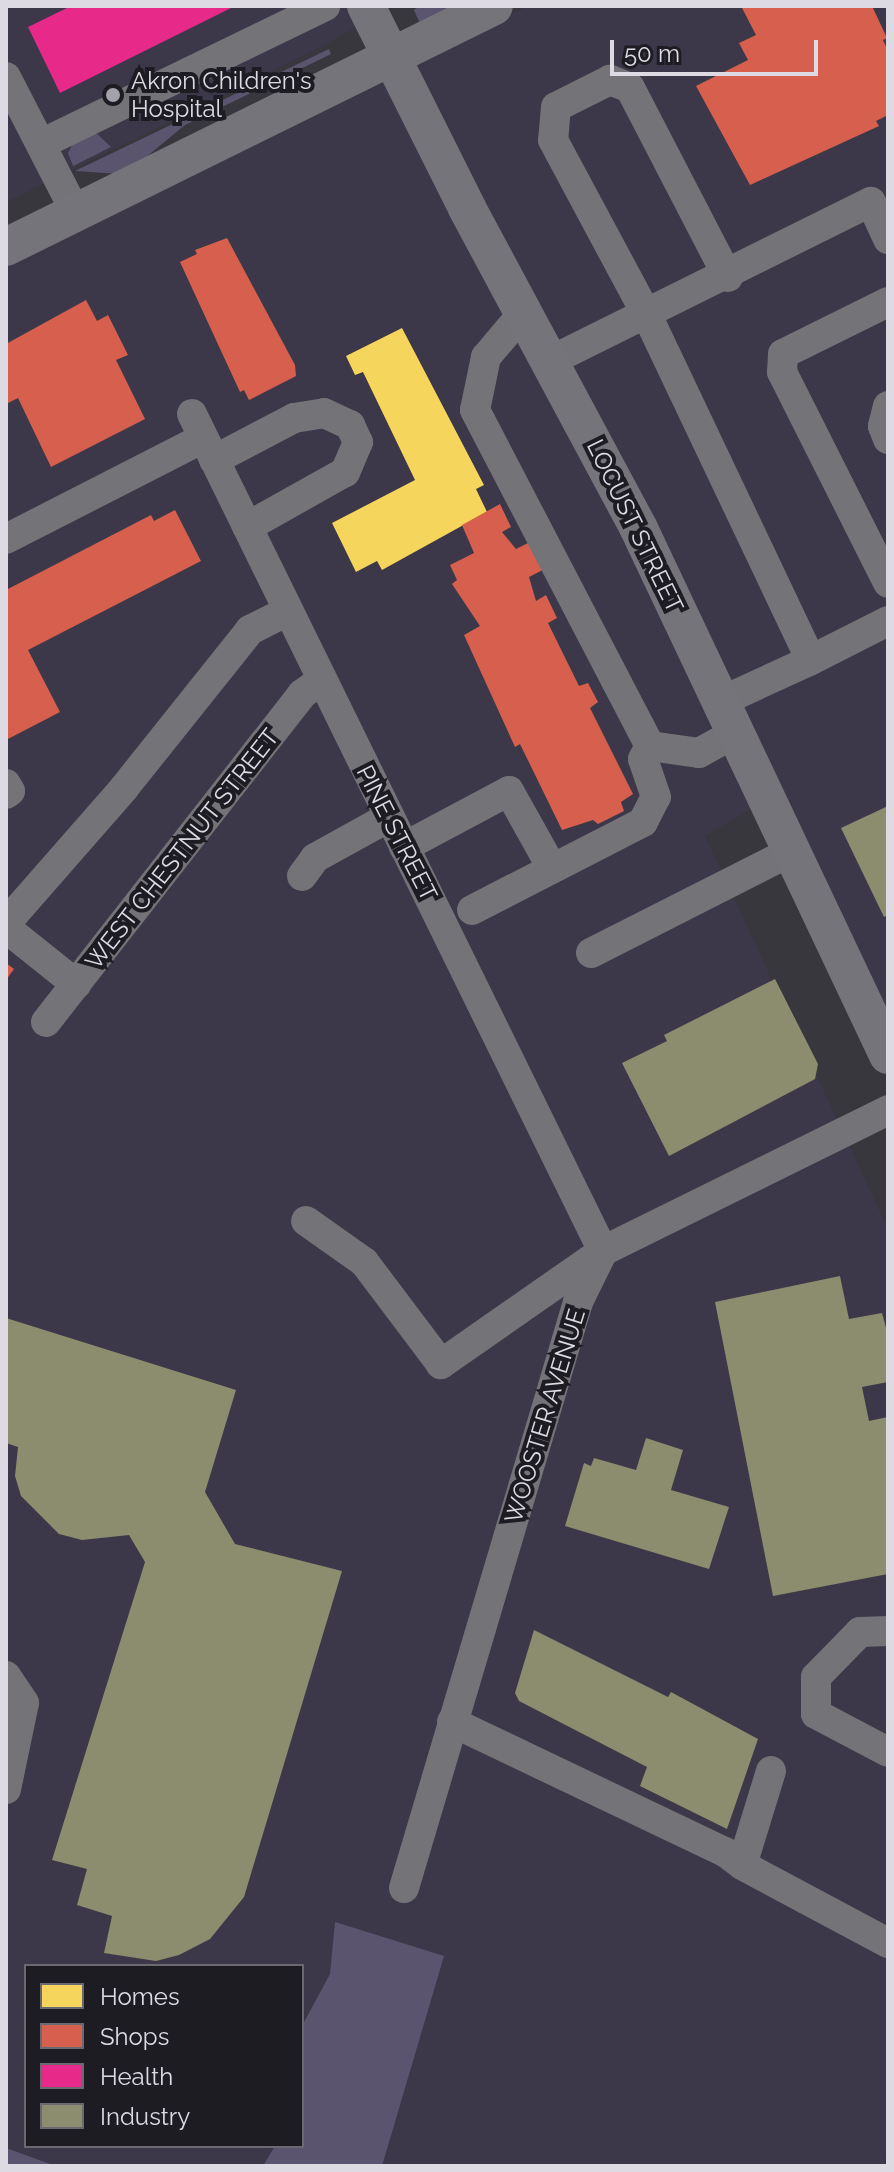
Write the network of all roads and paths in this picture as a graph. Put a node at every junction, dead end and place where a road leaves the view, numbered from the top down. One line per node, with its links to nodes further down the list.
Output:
1 (325, 6): 6 (street)
2 (366, 6): 4 (main road, LOCUST STREET)
3 (494, 6): 4 (main road)
4 (392, 59): 8 (main road); 13 (main road, LOCUST STREET)
5 (6, 77): 6 (street)
6 (41, 144): 8 (street)
7 (879, 198): 9 (street); 11 (street)
8 (77, 215): 10 (main road)
9 (888, 239)
10 (6, 247)
11 (728, 277): 14 (street); 14 (street)
12 (888, 302): 21 (street)
13 (524, 312): 15 (main road, LOCUST STREET); 27 (street)
14 (647, 315): 15 (street); 24 (street)
15 (550, 361): 26 (main road, LOCUST STREET)
16 (888, 406): 18 (street)
17 (203, 437): 19 (street, PINE STREET); 19 (street); 20 (street)
18 (888, 439)
19 (247, 527): 22 (street, PINE STREET)
20 (6, 539)
21 (888, 583)
22 (288, 611): 25 (street, PINE STREET); 36 (street)
23 (888, 621): 24 (street)
24 (811, 660): 26 (street)
25 (322, 680): 30 (street, PINE STREET); 38 (street, WEST CHESTNUT STREET)
26 (730, 717): 27 (street); 32 (main road, LOCUST STREET)
27 (650, 746): 33 (street)
28 (6, 784): 29 (street)
29 (6, 794)
30 (389, 817): 31 (street, PINE STREET); 34 (street)
31 (404, 847): 33 (street); 43 (street, PINE STREET)
32 (794, 850): 37 (street); 40 (main road, LOCUST STREET)
33 (552, 868): 35 (street)
34 (302, 876)
35 (472, 910)
36 (6, 925): 38 (street)
37 (591, 953)
38 (76, 984): 39 (street, WEST CHESTNUT STREET)
39 (46, 1022)
40 (888, 1055)
41 (888, 1110): 43 (street)
42 (306, 1221): 43 (street)
43 (603, 1251): 46 (street, WOOSTER AVENUE)
44 (888, 1631): 47 (street)
45 (6, 1676): 49 (street)
46 (452, 1722): 50 (street); 51 (street, WOOSTER AVENUE)
47 (888, 1752)
48 (771, 1771): 50 (street)
49 (6, 1789)
50 (742, 1865): 52 (street)
51 (404, 1888)
52 (888, 1943)

